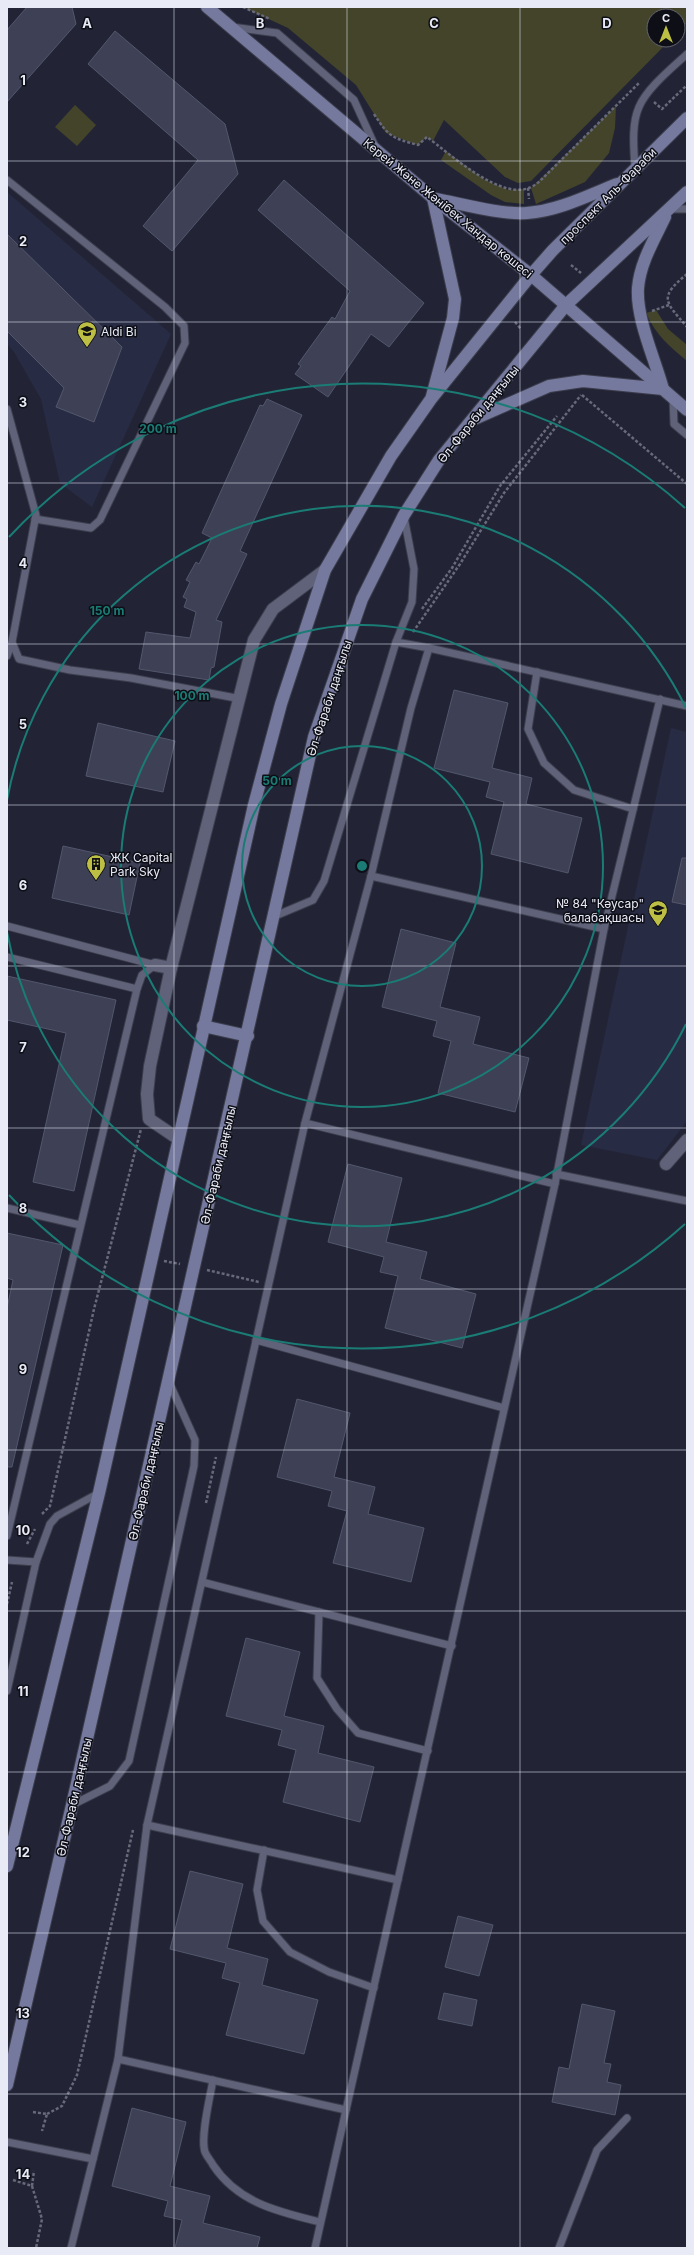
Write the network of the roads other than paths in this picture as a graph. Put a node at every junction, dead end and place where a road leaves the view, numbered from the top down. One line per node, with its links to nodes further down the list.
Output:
1 (207, 7): 2 (main road, Керей Және Жәнібек Хандар көшесі)
2 (231, 27): 5 (main road, Керей Және Жәнібек Хандар көшесі); 5 (lane)
3 (687, 54): 6 (lane)
4 (687, 118): 6 (main road, проспект Аль-Фараби)
5 (376, 150): 10 (main road, Керей Және Жәнібек Хандар көшесі)
6 (635, 169): 8 (main road, проспект Аль-Фараби)
7 (7, 180): 23 (lane)
8 (622, 182): 10 (main road); 13 (main road, проспект Аль-Фараби)
9 (687, 192): 11 (main road)
10 (433, 198): 13 (main road, Керей Және Жәнібек Хандар көшесі); 17 (main road)
11 (669, 209): 12 (lane); 14 (main road); 15 (main road)
12 (687, 209)
13 (531, 275): 14 (main road, Керей Және Жәнібек Хандар көшесі); 17 (main road)
14 (566, 305): 15 (main road, Керей Және Жәнібек Хандар көшесі); 20 (main road, Әл-Фараби даңғылы)
15 (663, 389): 16 (main road, Керей Және Жәнібек Хандар көшесі); 20 (main road)
16 (673, 398): 19 (main road, Керей Және Жәнібек Хандар көшесі); 21 (lane)
17 (431, 399): 24 (main road)
18 (7, 409): 23 (lane)
19 (687, 410)
20 (471, 421): 22 (main road, Әл-Фараби даңғылы)
21 (687, 435)
22 (404, 515): 26 (lane); 35 (main road, Әл-Фараби даңғылы)
23 (35, 519): 25 (lane)
24 (325, 570): 30 (street); 42 (main road)
25 (12, 642): 28 (lane); 30 (lane)
26 (400, 643): 27 (lane); 35 (lane)
27 (430, 648): 29 (lane); 34 (lane)
28 (7, 656)
29 (537, 672): 31 (lane); 33 (lane)
30 (241, 699): 40 (street)
31 (660, 699): 32 (lane); 33 (lane)
32 (687, 706)
33 (633, 809): 37 (lane)
34 (371, 876): 37 (lane); 44 (lane)
35 (275, 916): 43 (main road, Әл-Фараби даңғылы)
36 (7, 926): 39 (lane)
37 (604, 929): 48 (lane)
38 (7, 957): 41 (lane)
39 (155, 965): 40 (street); 41 (lane)
40 (171, 968): 45 (street)
41 (137, 989): 52 (lane)
42 (203, 1026): 43 (main road); 45 (main road)
43 (248, 1036): 54 (main road, Әл-Фараби даңғылы)
44 (305, 1123): 49 (lane); 53 (lane)
45 (177, 1138): 56 (main road)
46 (687, 1140): 47 (street)
47 (666, 1164)
48 (556, 1174): 49 (lane); 50 (lane)
49 (555, 1184): 55 (lane)
50 (687, 1202)
51 (7, 1208): 52 (lane)
52 (80, 1224): 57 (lane)
53 (256, 1340): 55 (lane); 61 (lane)
54 (169, 1382): 66 (main road, Әл-Фараби даңғылы); 66 (lane)
55 (504, 1408): 63 (lane)
56 (99, 1493): 60 (lane); 69 (main road)
57 (10, 1509): 58 (lane)
58 (7, 1536)
59 (7, 1560): 60 (lane)
60 (36, 1562): 64 (lane)
61 (202, 1582): 62 (lane); 67 (lane)
62 (318, 1612): 63 (lane); 65 (lane)
63 (452, 1646): 65 (lane)
64 (7, 1691)
65 (428, 1751): 70 (lane)
66 (72, 1805): 74 (main road, Әл-Фараби даңғылы)
67 (147, 1825): 68 (lane); 72 (lane)
68 (264, 1850): 70 (lane); 71 (lane)
69 (7, 1866)
70 (398, 1880): 71 (lane)
71 (374, 1988): 75 (lane)
72 (118, 2059): 73 (lane); 78 (lane)
73 (213, 2080): 75 (lane); 79 (lane)
74 (7, 2085)
75 (346, 2110): 79 (lane)
76 (627, 2118): 82 (lane)
77 (7, 2142): 78 (lane)
78 (93, 2159): 80 (lane)
79 (320, 2222): 81 (lane)
80 (71, 2248)
81 (314, 2248)
82 (559, 2248)

